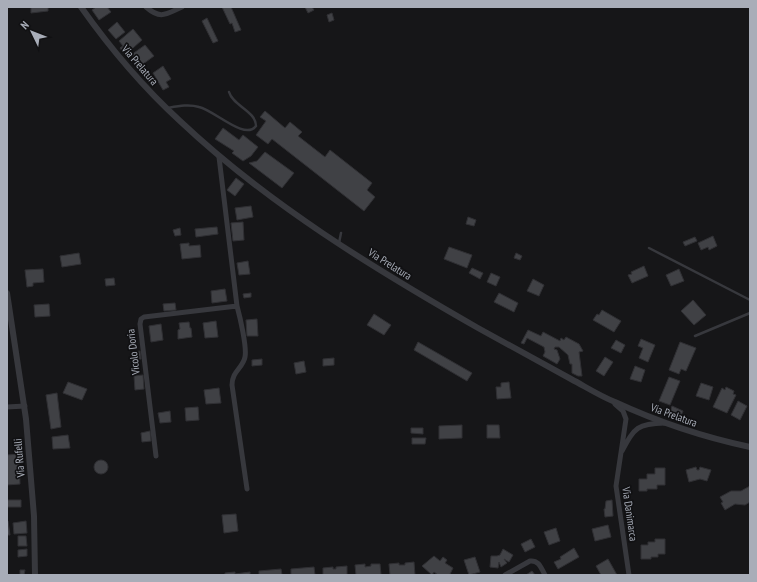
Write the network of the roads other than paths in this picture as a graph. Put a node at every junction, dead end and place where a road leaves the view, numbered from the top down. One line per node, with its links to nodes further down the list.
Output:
1 (81, 7): 5 (street, Via Prelatura)
2 (146, 7): 3 (street)
3 (182, 7)
4 (229, 92): 5 (lane)
5 (166, 108): 6 (street, Via Prelatura)
6 (219, 157): 8 (street, Via Prelatura); 12 (street)
7 (342, 233): 8 (lane)
8 (339, 243): 15 (street, Via Prelatura)
9 (649, 248): 11 (lane)
10 (7, 293): 16 (street, Via Rufelli)
11 (750, 300)
12 (237, 306): 20 (street, Vicolo Doria); 22 (street)
13 (750, 313): 14 (lane)
14 (695, 336)
15 (613, 402): 18 (street, Via Prelatura); 21 (street, Via Danimarca)
16 (25, 406): 17 (street); 23 (street, Via Rufelli)
17 (7, 407)
18 (665, 423): 19 (street, Via Prelatura); 21 (street, Via Danimarca)
19 (750, 448)
20 (156, 456)
21 (620, 456): 26 (street, Via Danimarca)
22 (247, 489)
23 (35, 575)
24 (505, 575): 25 (street)
25 (545, 575)
26 (629, 575)

